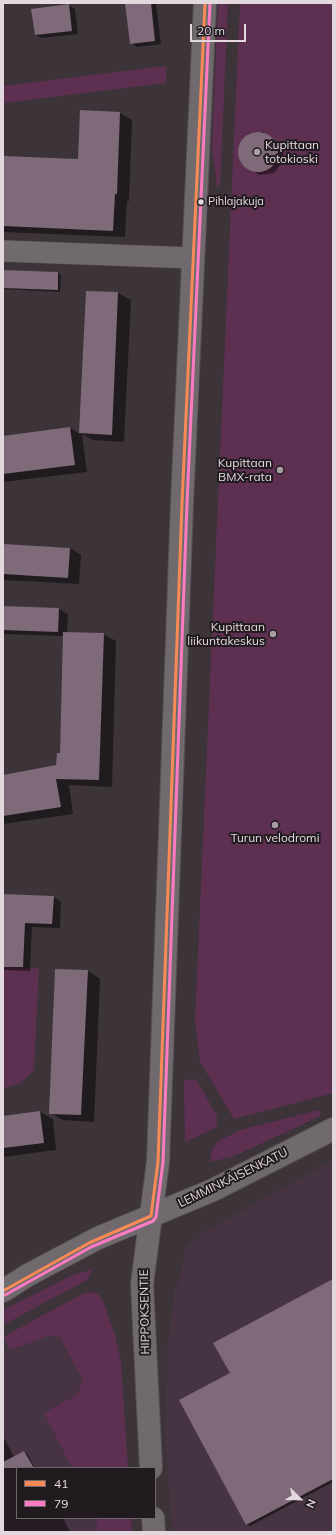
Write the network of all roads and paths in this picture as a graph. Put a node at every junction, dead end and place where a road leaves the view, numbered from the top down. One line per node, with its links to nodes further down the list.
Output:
1 (205, 3): 3 (street, HIPPOKSENTIE)
2 (3, 251): 3 (street)
3 (193, 258): 5 (street, HIPPOKSENTIE)
4 (333, 1129): 5 (street, LEMMINKÄISENKATU)
5 (151, 1216): 6 (street, LEMMINKÄISENKATU); 7 (street, HIPPOKSENTIE)
6 (3, 1291)
7 (151, 1467)
8 (153, 1519): 9 (street)
9 (154, 1532)

